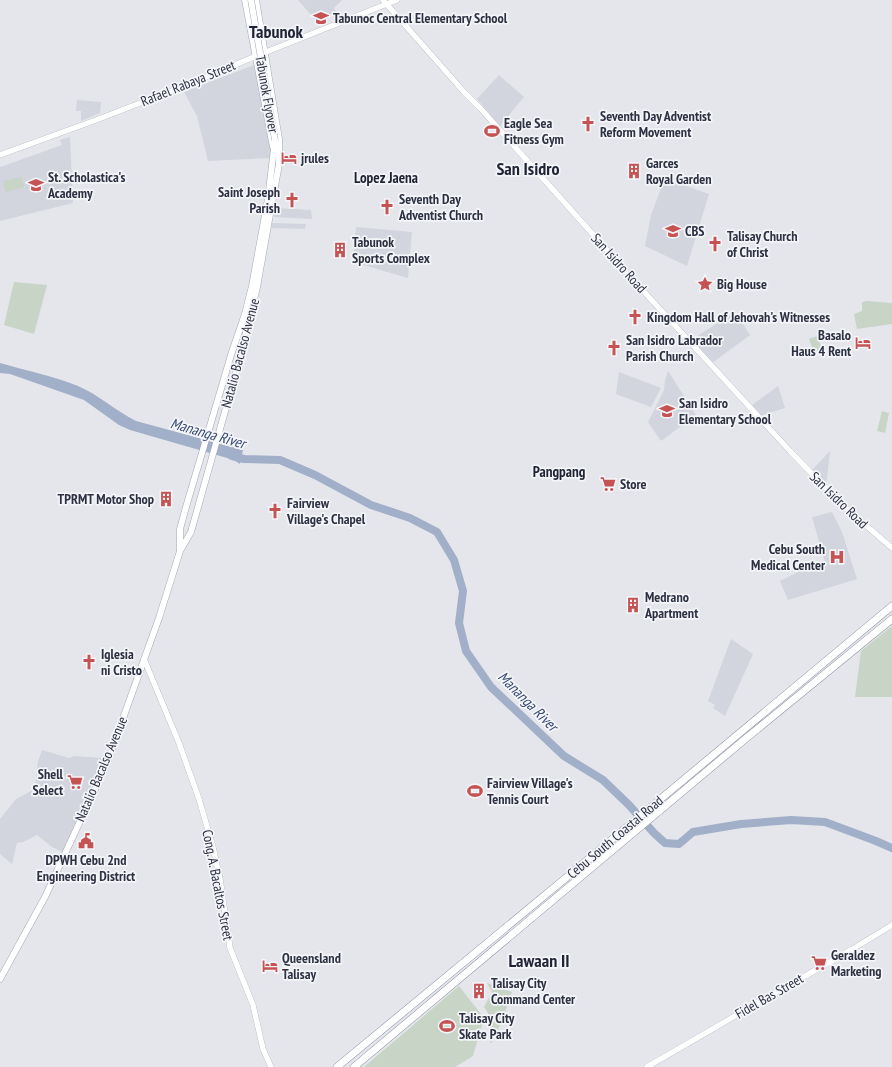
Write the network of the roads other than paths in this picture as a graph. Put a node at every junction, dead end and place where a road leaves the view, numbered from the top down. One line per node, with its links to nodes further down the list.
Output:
1 (245, 0): 7 (main road, Natalio Bacalso Avenue)
2 (251, 0): 8 (main road, Tabunok Flyover, bridge)
3 (256, 0): 6 (main road, Natalio Bacalso Avenue)
4 (397, 0): 5 (street, Rafael Rabaya Street)
5 (385, 2): 6 (street, Rafael Rabaya Street); 11 (street, San Isidro Road)
6 (265, 52): 7 (street, Rafael Rabaya Street); 9 (main road, Natalio Bacalso Avenue)
7 (256, 56): 9 (main road, Natalio Bacalso Avenue); 10 (street, Rafael Rabaya Street)
8 (275, 140): 9 (main road, Natalio Bacalso Avenue)
9 (277, 150): 12 (main road, Natalio Bacalso Avenue); 12 (main road, Natalio Bacalso Avenue)
10 (0, 155)
11 (892, 548)
12 (180, 551): 15 (main road, Natalio Bacalso Avenue)
13 (892, 606): 19 (highway, Cebu South Coastal Road)
14 (892, 619): 20 (highway, Cebu South Coastal Road)
15 (144, 659): 17 (main road, Natalio Bacalso Avenue); 18 (street, Cong. A. Bacaltos Street)
16 (891, 926): 21 (street, Fidel Bas Street)
17 (0, 979)
18 (271, 1067)
19 (337, 1067)
20 (354, 1067)
21 (647, 1067)

